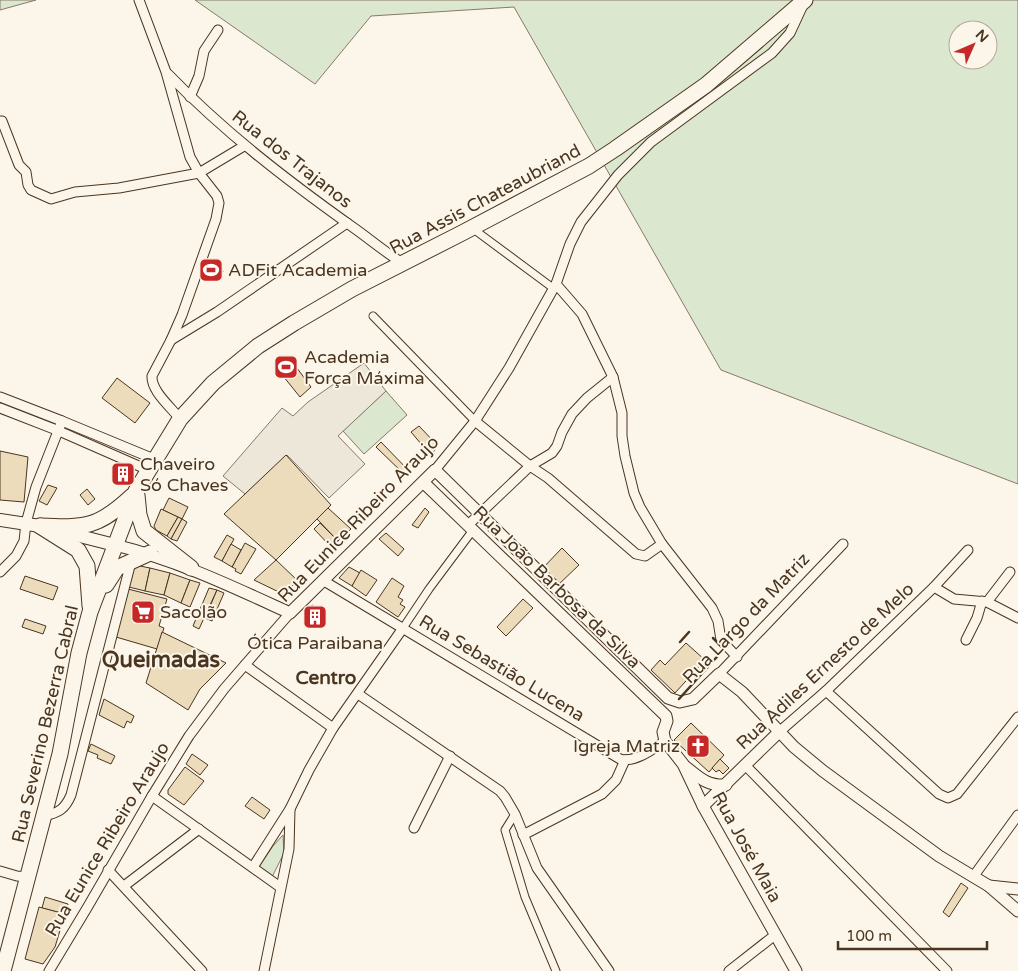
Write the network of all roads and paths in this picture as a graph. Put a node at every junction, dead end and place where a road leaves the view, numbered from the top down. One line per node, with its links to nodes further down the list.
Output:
1 (139, 0): 4 (street)
2 (805, 0): 10 (highway, Rua Assis Chateaubriand); 12 (street, Rua Eunice Ribeiro Araujo)
3 (218, 30): 5 (street)
4 (166, 72): 5 (street, Rua dos Trajanos); 8 (street)
5 (190, 96): 7 (street, Rua dos Trajanos)
6 (0, 121): 8 (street)
7 (244, 146): 8 (street); 9 (street, Rua dos Trajanos)
8 (199, 173): 14 (street)
9 (347, 223): 11 (street, Rua dos Trajanos); 14 (street)
10 (472, 228): 11 (highway, Rua Assis Chateaubriand); 12 (street)
11 (404, 264): 18 (highway, Rua Assis Chateaubriand)
12 (554, 286): 15 (street); 20 (street, Rua Eunice Ribeiro Araujo)
13 (373, 316): 20 (street)
14 (171, 340): 18 (street)
15 (613, 377): 23 (street); 31 (street)
16 (0, 397): 19 (street)
17 (0, 408): 21 (street)
18 (180, 418): 22 (highway, Rua Assis Chateaubriand)
19 (62, 421): 21 (street); 22 (street)
20 (475, 421): 23 (street); 24 (street, Rua Eunice Ribeiro Araujo)
21 (59, 431): 22 (street); 29 (street)
22 (151, 465): 26 (highway, Rua Assis Chateaubriand)
23 (530, 466): 27 (street); 31 (street)
24 (435, 470): 25 (street, Rua Eunice Ribeiro Araujo); 27 (street, Rua João Barbosa da Silva)
25 (424, 483): 30 (street, Rua João Barbosa da Silva); 40 (street, Rua Eunice Ribeiro Araujo)
26 (136, 491): 29 (highway); 33 (highway, Rua Assis Chateaubriand); 37 (highway)
27 (479, 513): 30 (street); 53 (street, Rua João Barbosa da Silva)
28 (0, 520): 29 (main road)
29 (33, 524): 33 (main road); 38 (street); 43 (highway)
30 (471, 528): 46 (street); 57 (street, Rua João Barbosa da Silva)
31 (662, 544): 48 (street)
32 (843, 544): 48 (street, Rua Largo da Matriz)
33 (115, 545): 35 (street); 43 (highway, Rua Severino Bezerra Cabral)
34 (968, 550): 41 (street, Rua Adiles Ernesto de Melo)
35 (150, 553): 36 (highway); 37 (street)
36 (131, 562): 43 (highway); 60 (street)
37 (191, 568): 44 (street)
38 (0, 572)
39 (1010, 572): 42 (street)
40 (324, 581): 44 (street, Rua Eunice Ribeiro Araujo); 46 (street, Rua Sebastião Lucena)
41 (934, 587): 42 (street); 51 (street, Rua Adiles Ernesto de Melo)
42 (984, 602): 45 (street); 47 (street)
43 (90, 612): 58 (highway, Rua Severino Bezerra Cabral)
44 (290, 613): 49 (street, Rua Eunice Ribeiro Araujo)
45 (1018, 618)
46 (404, 628): 52 (street); 61 (street, Rua Sebastião Lucena)
47 (966, 640)
48 (737, 657): 50 (street, Rua Largo da Matriz)
49 (245, 665): 55 (street); 65 (street, Rua Eunice Ribeiro Araujo)
50 (719, 674): 53 (street, Rua Largo da Matriz); 56 (street)
51 (826, 691): 54 (street); 56 (street, Rua Adiles Ernesto de Melo)
52 (358, 694): 55 (street); 59 (street)
53 (668, 698)
54 (1018, 716)
55 (333, 728): 67 (street)
56 (779, 732): 63 (street, Rua Adiles Ernesto de Melo); 78 (street)
57 (665, 741): 61 (street); 62 (street, Rua José Maia)
58 (60, 754): 60 (street); 70 (highway, Rua Severino Bezerra Cabral)
59 (450, 756): 68 (street); 71 (street)
60 (79, 760): 70 (street)
61 (625, 760): 73 (street)
62 (683, 764): 64 (street); 66 (street, Rua José Maia)
63 (745, 765): 64 (street, Rua Adiles Ernesto de Melo); 93 (street)
64 (726, 785): 66 (street, Rua Adiles Ernesto de Melo)
65 (152, 796): 72 (street); 75 (street, Rua Eunice Ribeiro Araujo)
66 (703, 806): 84 (street, Rua José Maia)
67 (290, 809): 74 (street); 80 (street)
68 (515, 814): 73 (street); 89 (street)
69 (1018, 815): 78 (street)
70 (43, 816): 77 (highway, Rua Severino Bezerra Cabral)
71 (414, 828)
72 (199, 829): 74 (street); 79 (street)
73 (523, 835): 90 (street)
74 (253, 867): 80 (street)
75 (108, 870): 79 (street); 86 (street, Rua Eunice Ribeiro Araujo)
76 (0, 871): 77 (street)
77 (28, 876): 85 (highway, Rua Severino Bezerra Cabral)
78 (973, 877): 81 (street)
79 (124, 886): 87 (street)
80 (280, 886): 88 (street)
81 (989, 886): 82 (street); 83 (street)
82 (1018, 889)
83 (1018, 911)
84 (774, 935): 91 (street); 92 (street, Rua José Maia)
85 (2, 971)
86 (49, 971)
87 (202, 971)
88 (264, 971)
89 (556, 971)
90 (609, 971)
91 (729, 971)
92 (796, 971)
93 (947, 971)

